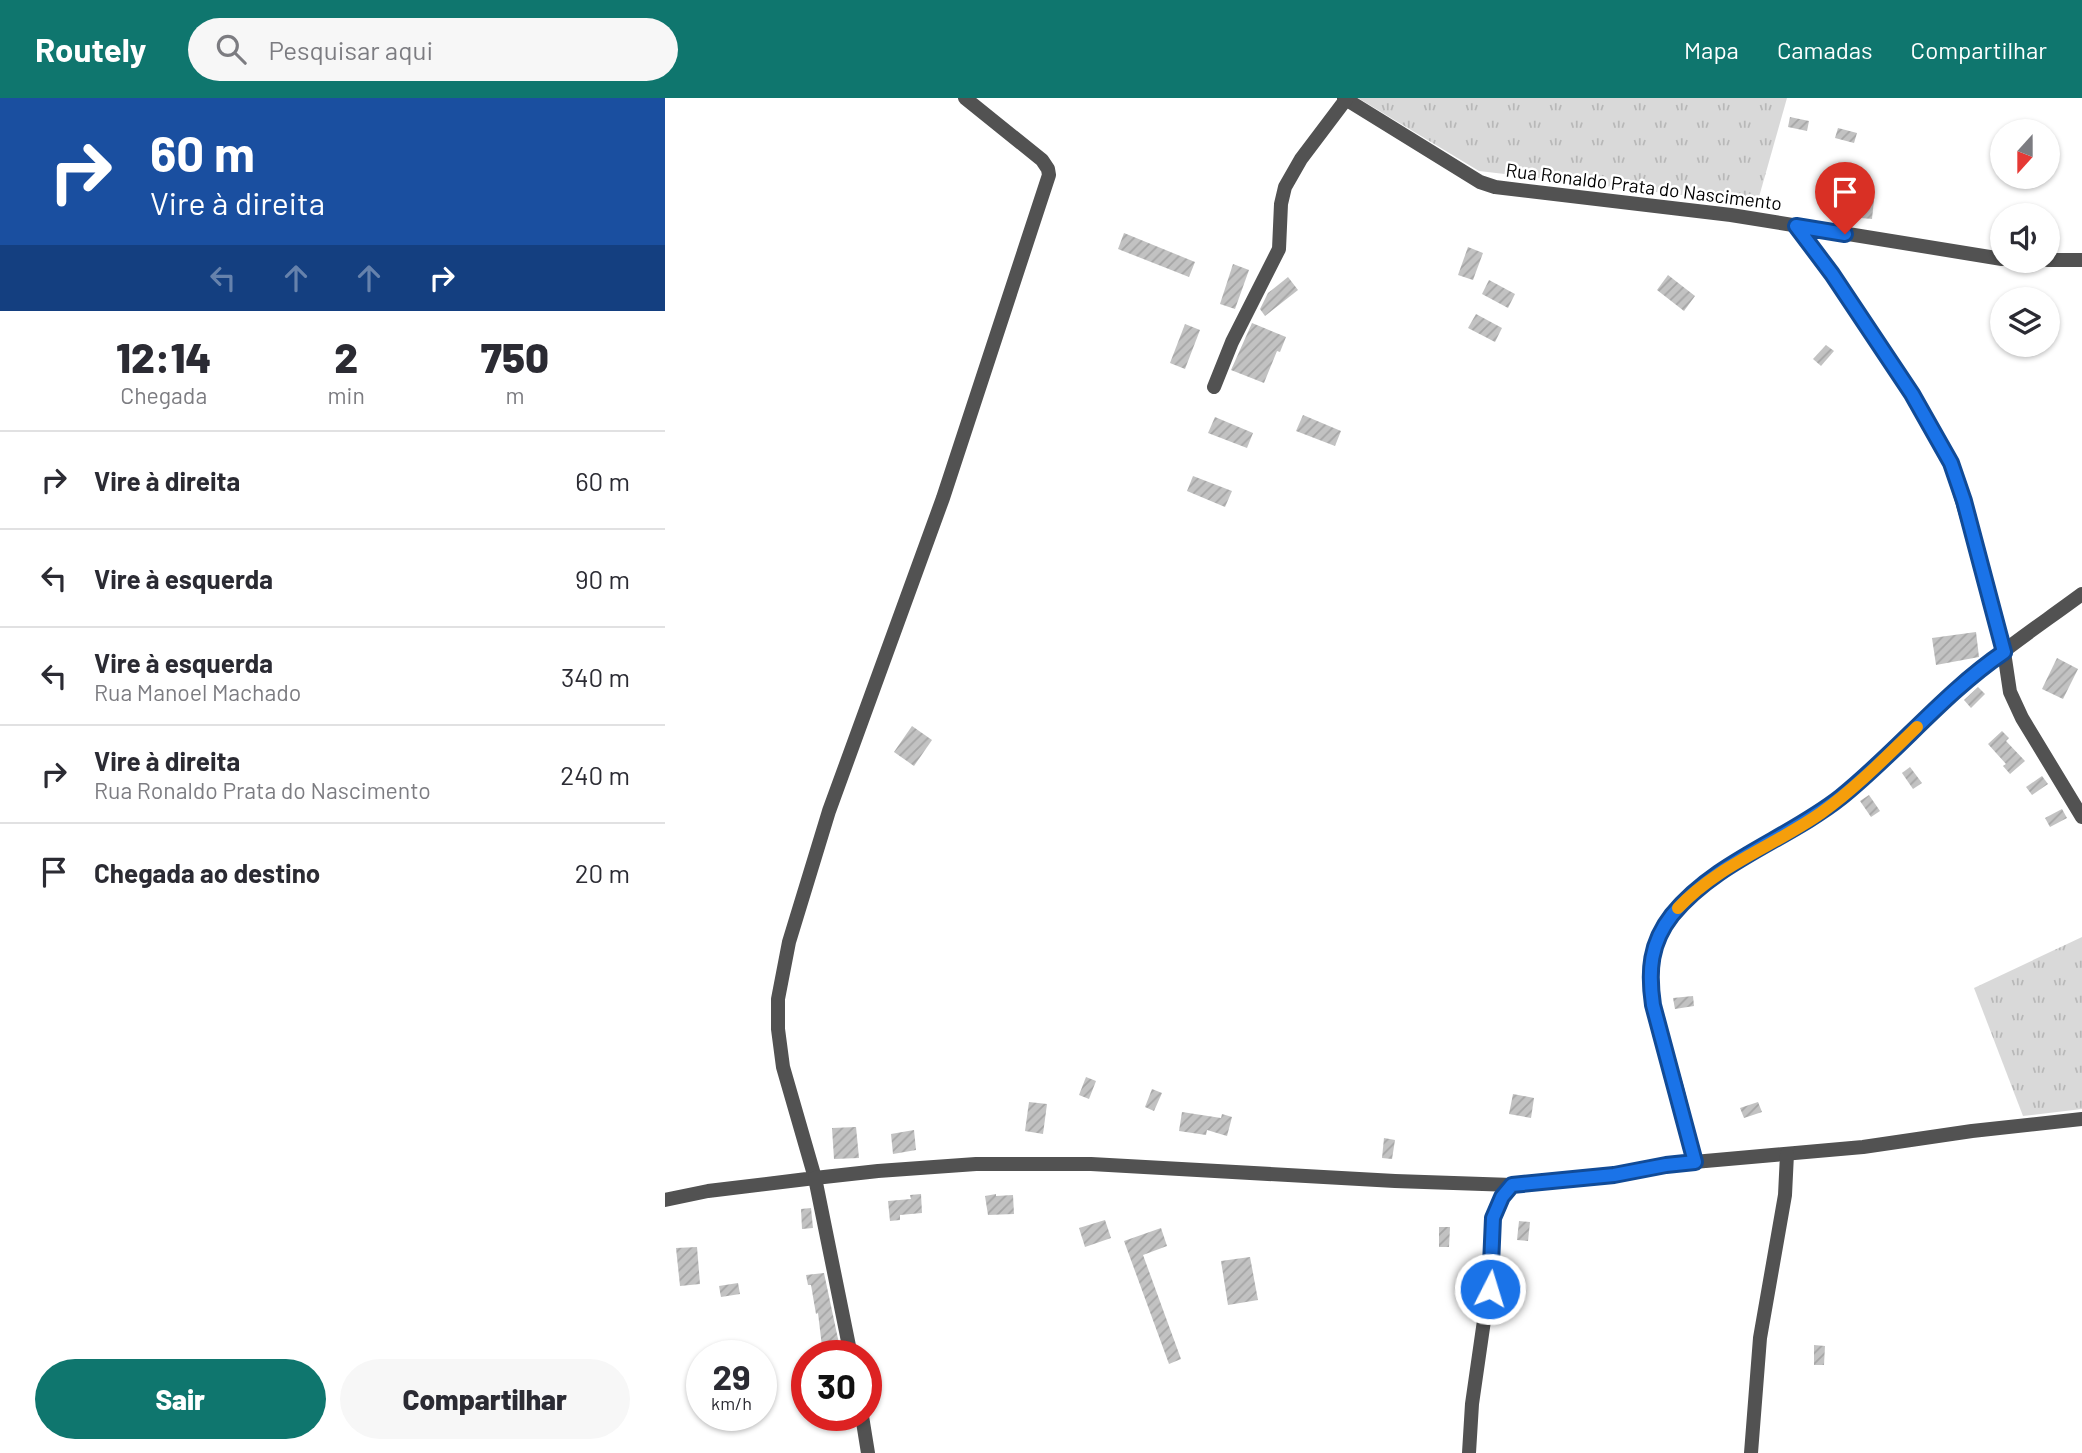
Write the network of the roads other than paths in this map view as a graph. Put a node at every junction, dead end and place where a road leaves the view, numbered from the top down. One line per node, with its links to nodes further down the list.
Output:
1 (965, 98): 14 (street)
2 (1346, 99): 3 (street, Rua Ronaldo Prata do Nascimento); 7 (street)
3 (1796, 226): 4 (street, Rua Ronaldo Prata do Nascimento); 9 (street)
4 (1990, 257)
5 (2060, 260): 6 (street)
6 (2082, 260)
7 (1214, 387)
8 (2082, 594): 9 (street)
9 (2004, 652): 10 (street); 13 (street)
10 (2082, 817)
11 (2082, 1119): 12 (street)
12 (1787, 1154): 13 (street); 21 (street)
13 (1695, 1162): 15 (street)
14 (815, 1178): 15 (street); 16 (street); 17 (street)
15 (1512, 1185): 20 (street)
16 (665, 1200)
17 (848, 1340)
18 (864, 1431): 19 (street)
19 (868, 1453)
20 (1469, 1453)
21 (1751, 1453)

